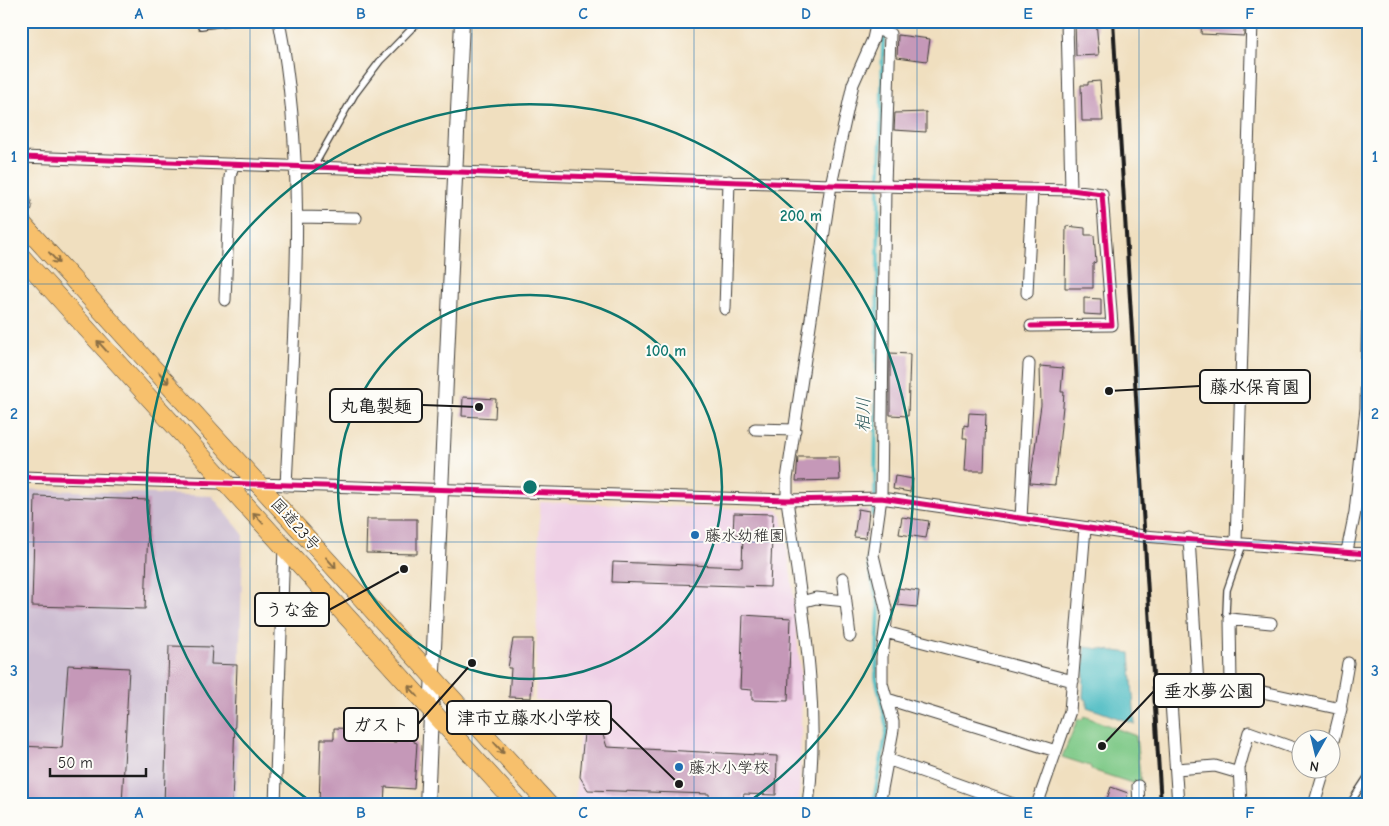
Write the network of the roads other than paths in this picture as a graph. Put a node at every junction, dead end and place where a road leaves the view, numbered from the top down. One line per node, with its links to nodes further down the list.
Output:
1 (200, 21): 2 (lane)
2 (236, 21)
3 (279, 21): 11 (street)
4 (419, 21): 12 (lane)
5 (462, 21): 13 (street)
6 (1067, 21): 19 (street)
7 (1252, 21): 43 (street)
8 (881, 29): 16 (street); 17 (street)
9 (21, 158): 10 (street)
10 (233, 164): 11 (street); 27 (street)
11 (297, 166): 12 (street); 21 (street)
12 (314, 166): 13 (street)
13 (455, 172): 14 (street); 37 (street)
14 (729, 181): 16 (street); 28 (street)
15 (21, 183): 20 (street)
16 (830, 185): 17 (street); 32 (street)
17 (881, 185): 18 (street); 38 (street)
18 (1032, 190): 19 (street); 25 (street)
19 (1071, 190): 29 (street)
20 (21, 214)
21 (297, 217): 22 (street); 36 (street)
22 (356, 218)
23 (21, 222): 35 (highway, 国道23号, one-way to 35)
24 (21, 256): 34 (highway, 国道23号, one-way to 24)
25 (1028, 293)
26 (1368, 295): 45 (street)
27 (225, 300)
28 (725, 309)
29 (1031, 326)
30 (1029, 364): 40 (street)
31 (755, 429): 32 (street)
32 (794, 430): 39 (street)
33 (21, 477): 34 (street)
34 (228, 484): 35 (street); 44 (highway, 国道23号, one-way to 34)
35 (261, 486): 36 (street); 55 (highway, 国道23号, one-way to 55)
36 (286, 486): 37 (street)
37 (441, 490): 39 (street); 55 (street)
38 (876, 497): 39 (street); 40 (street); 52 (street)
39 (787, 500): 49 (street)
40 (1021, 519): 41 (street)
41 (1085, 528): 42 (street); 56 (street)
42 (1189, 538): 43 (street); 57 (street)
43 (1240, 543): 45 (street); 50 (lane)
44 (284, 546): 61 (highway, 国道23号, one-way to 44); 73 (street)
45 (1348, 551): 46 (street)
46 (1368, 554)
47 (843, 578): 48 (street)
48 (846, 600): 49 (street); 53 (street)
49 (801, 602): 77 (street)
50 (1230, 619): 51 (street); 58 (street)
51 (1271, 623)
52 (885, 632): 56 (street); 59 (street)
53 (850, 636)
54 (1348, 663): 60 (street)
55 (434, 676): 61 (street); 76 (highway, 国道23号, one-way to 76)
56 (1074, 681): 64 (street)
57 (1198, 685): 58 (street); 66 (street)
58 (1231, 685): 60 (street)
59 (887, 699): 64 (street); 65 (street)
60 (1340, 709): 62 (street)
61 (431, 711): 74 (street); 75 (highway, 国道23号)
62 (1336, 728)
63 (1292, 747): 67 (street)
64 (1056, 751): 80 (street)
65 (887, 758): 78 (street); 79 (street)
66 (1176, 769): 67 (street); 82 (street)
67 (1239, 772): 83 (street)
68 (1368, 776): 71 (lane)
69 (1322, 778): 84 (street)
70 (1138, 786): 81 (street)
71 (1360, 786): 72 (lane); 85 (lane)
72 (1368, 788)
73 (276, 805)
74 (427, 805)
75 (517, 805)
76 (549, 805)
77 (808, 805)
78 (879, 805)
79 (1016, 805)
80 (1037, 805)
81 (1139, 805)
82 (1178, 805)
83 (1241, 805)
84 (1314, 805)
85 (1350, 805)

